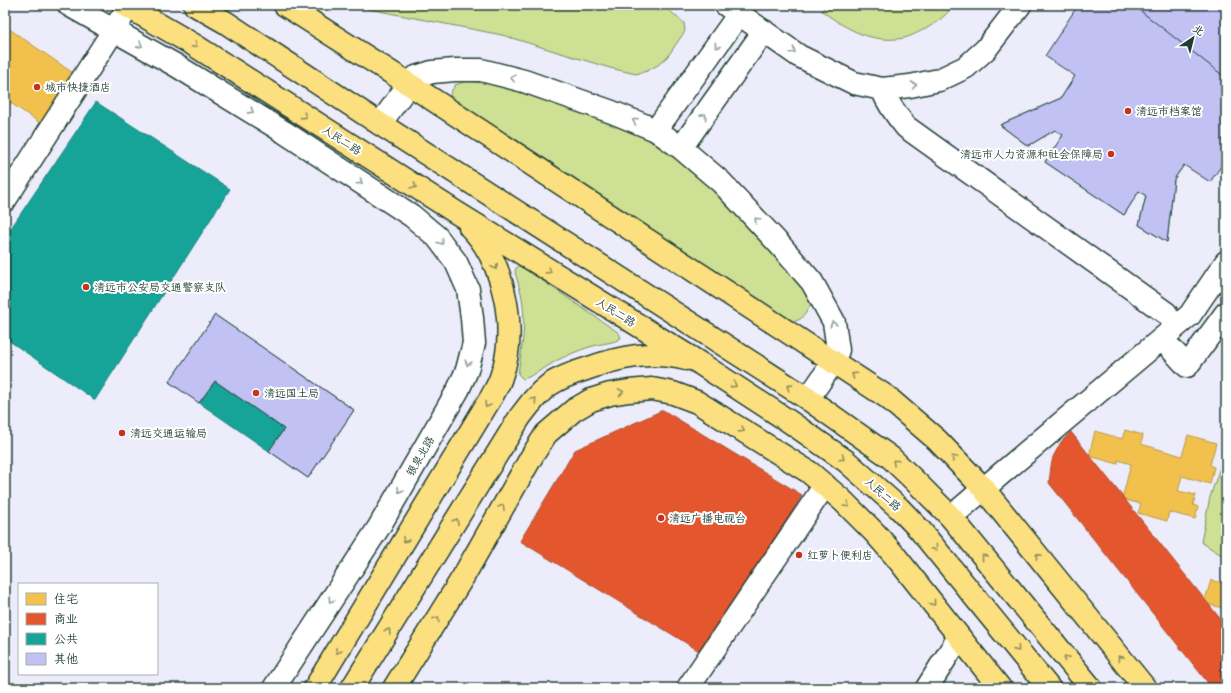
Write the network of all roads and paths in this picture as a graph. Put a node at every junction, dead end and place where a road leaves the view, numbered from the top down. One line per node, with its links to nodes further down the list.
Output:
1 (69, 5): 7 (street)
2 (195, 5): 11 (main road)
3 (285, 5): 9 (main road)
4 (1020, 5): 10 (street, one-way to 4)
5 (127, 6): 7 (street); 15 (main road, 人民二路, one-way to 15)
6 (733, 10): 8 (street); 12 (street, one-way to 12)
7 (113, 30): 14 (street); 29 (street, 银泉北路, one-way to 29)
8 (764, 31): 10 (street, one-way to 10); 13 (street, one-way to 8)
9 (409, 84): 11 (street); 12 (street, one-way to 9); 20 (main road)
10 (882, 89): 17 (street)
11 (380, 124): 23 (main road, one-way to 11)
12 (656, 130): 13 (street)
13 (681, 148): 20 (street, one-way to 13)
14 (5, 200)
15 (456, 214): 21 (main road, 人民二路, one-way to 21); 30 (main road, one-way to 30)
16 (1226, 262): 19 (street)
17 (1166, 313)
18 (1226, 313): 19 (street)
19 (1162, 339): 26 (street)
20 (834, 361): 23 (street); 26 (main road, one-way to 20)
21 (701, 364): 22 (main road); 36 (main road, 人民二路, one-way to 36)
22 (582, 370): 24 (main road); 31 (main road, one-way to 22)
23 (808, 399): 27 (main road, one-way to 23)
24 (591, 400): 25 (main road, one-way to 25); 32 (main road, one-way to 24)
25 (825, 485): 28 (main road, one-way to 28); 33 (street)
26 (983, 488): 27 (street); 38 (main road, one-way to 26)
27 (951, 517): 37 (main road, one-way to 27)
28 (960, 637): 34 (street); 35 (main road)
29 (274, 688)
30 (315, 688)
31 (352, 688)
32 (394, 688)
33 (688, 688)
34 (927, 688)
35 (1000, 688)
36 (1049, 688)
37 (1091, 688)
38 (1145, 688)

